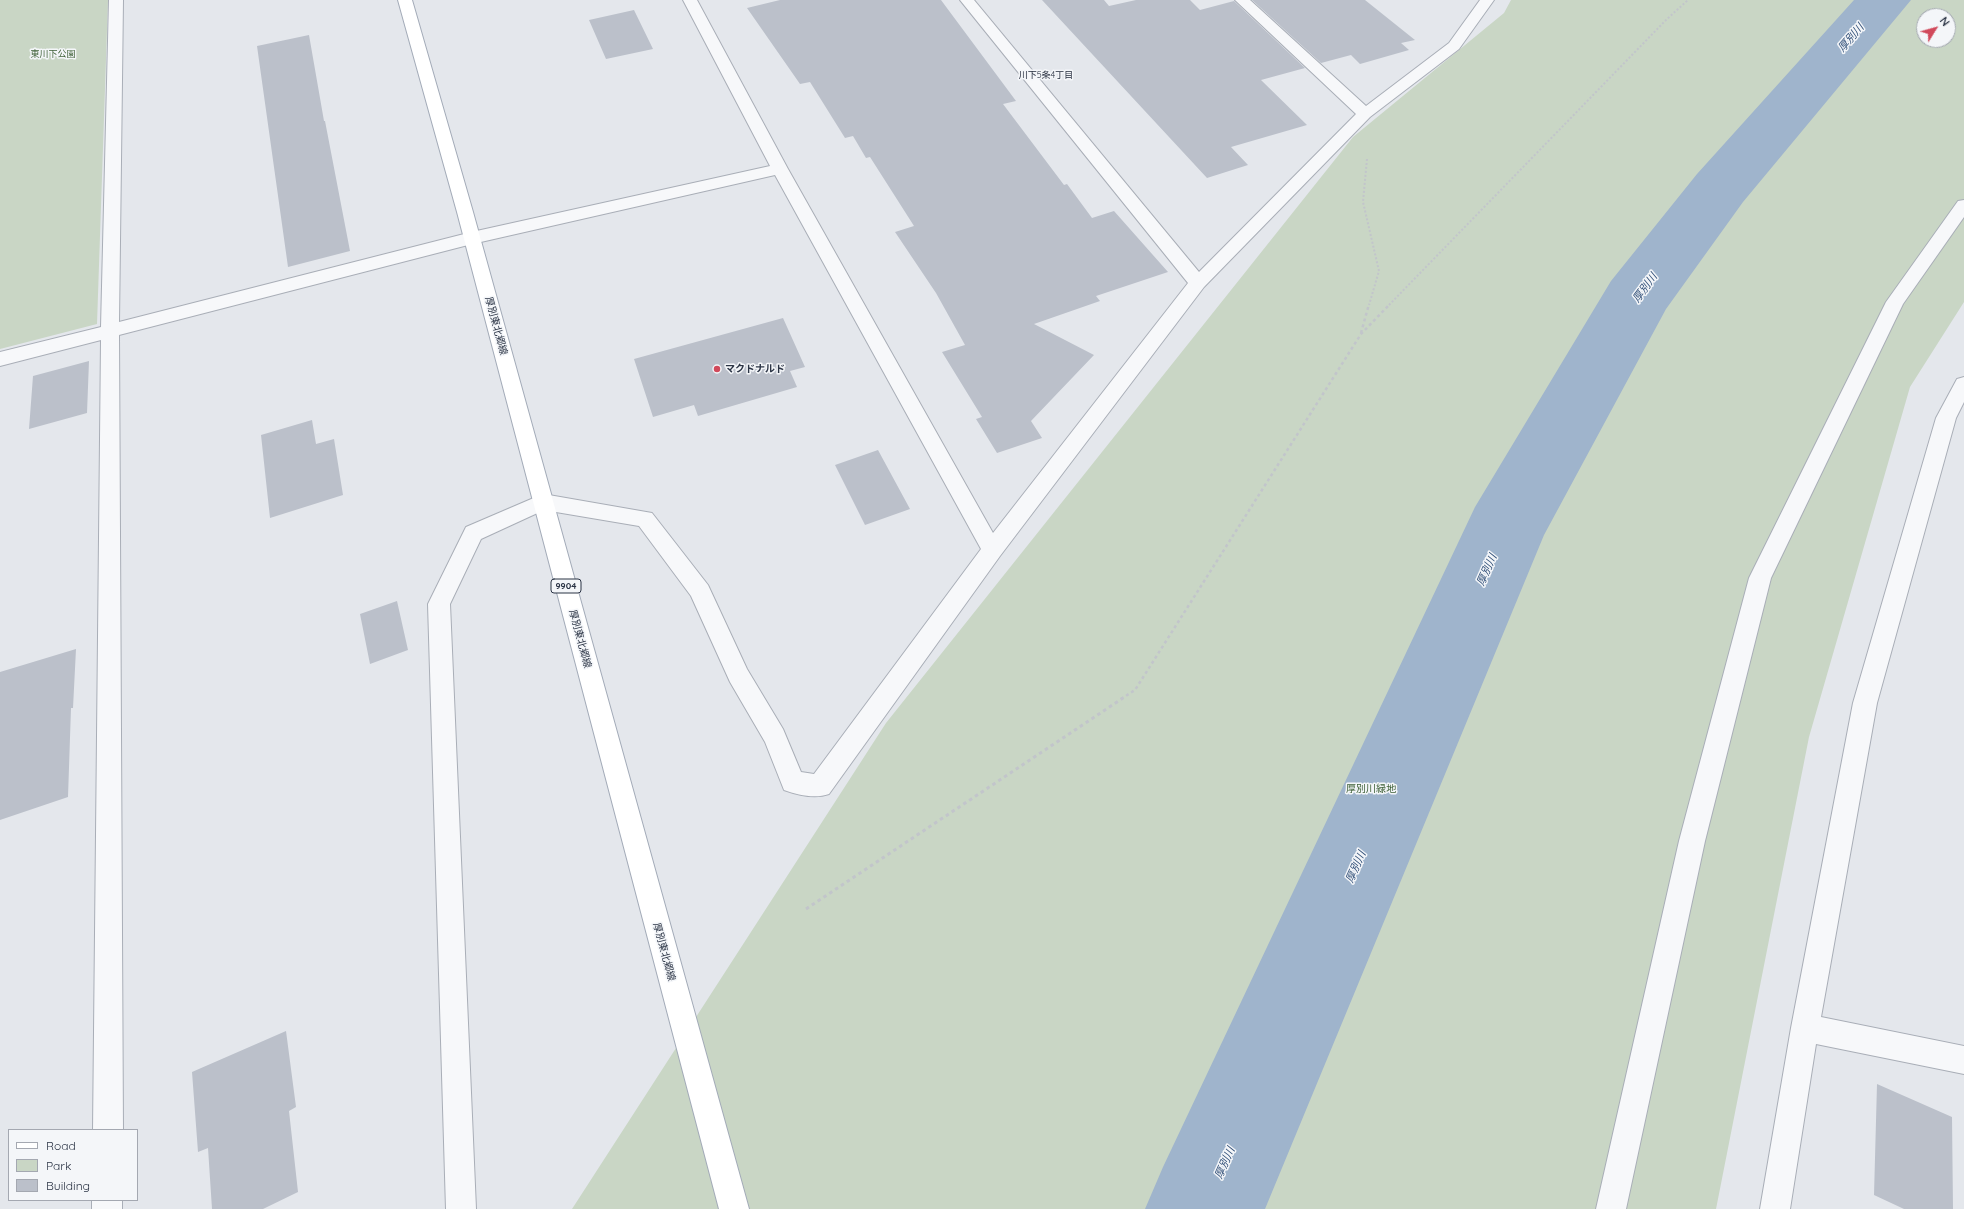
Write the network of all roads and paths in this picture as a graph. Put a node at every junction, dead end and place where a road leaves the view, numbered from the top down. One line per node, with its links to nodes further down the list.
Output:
1 (116, 0): 13 (street)
2 (405, 0): 11 (main road, 厚別東北郷線 / 9904)
3 (690, 0): 9 (street)
4 (967, 0): 12 (street)
5 (1242, 0): 8 (street)
6 (1487, 0): 8 (street)
7 (1688, 0): 14 (path)
8 (1361, 118): 12 (street); 14 (path)
9 (780, 169): 11 (street); 18 (street)
10 (1964, 205): 25 (street)
11 (472, 238): 13 (street); 17 (main road, 厚別東北郷線 / 9904)
12 (1198, 283): 18 (street)
13 (110, 331): 15 (street); 22 (street)
14 (1361, 334): 19 (path)
15 (0, 359)
16 (1964, 384): 20 (street)
17 (544, 502): 18 (street); 23 (street); 24 (main road, 厚別東北郷線 / 9904)
18 (992, 550)
19 (806, 909)
20 (1805, 1028): 21 (street); 26 (street)
21 (1964, 1060)
22 (108, 1129)
23 (462, 1209)
24 (734, 1209)
25 (1611, 1209)
26 (1775, 1209)

